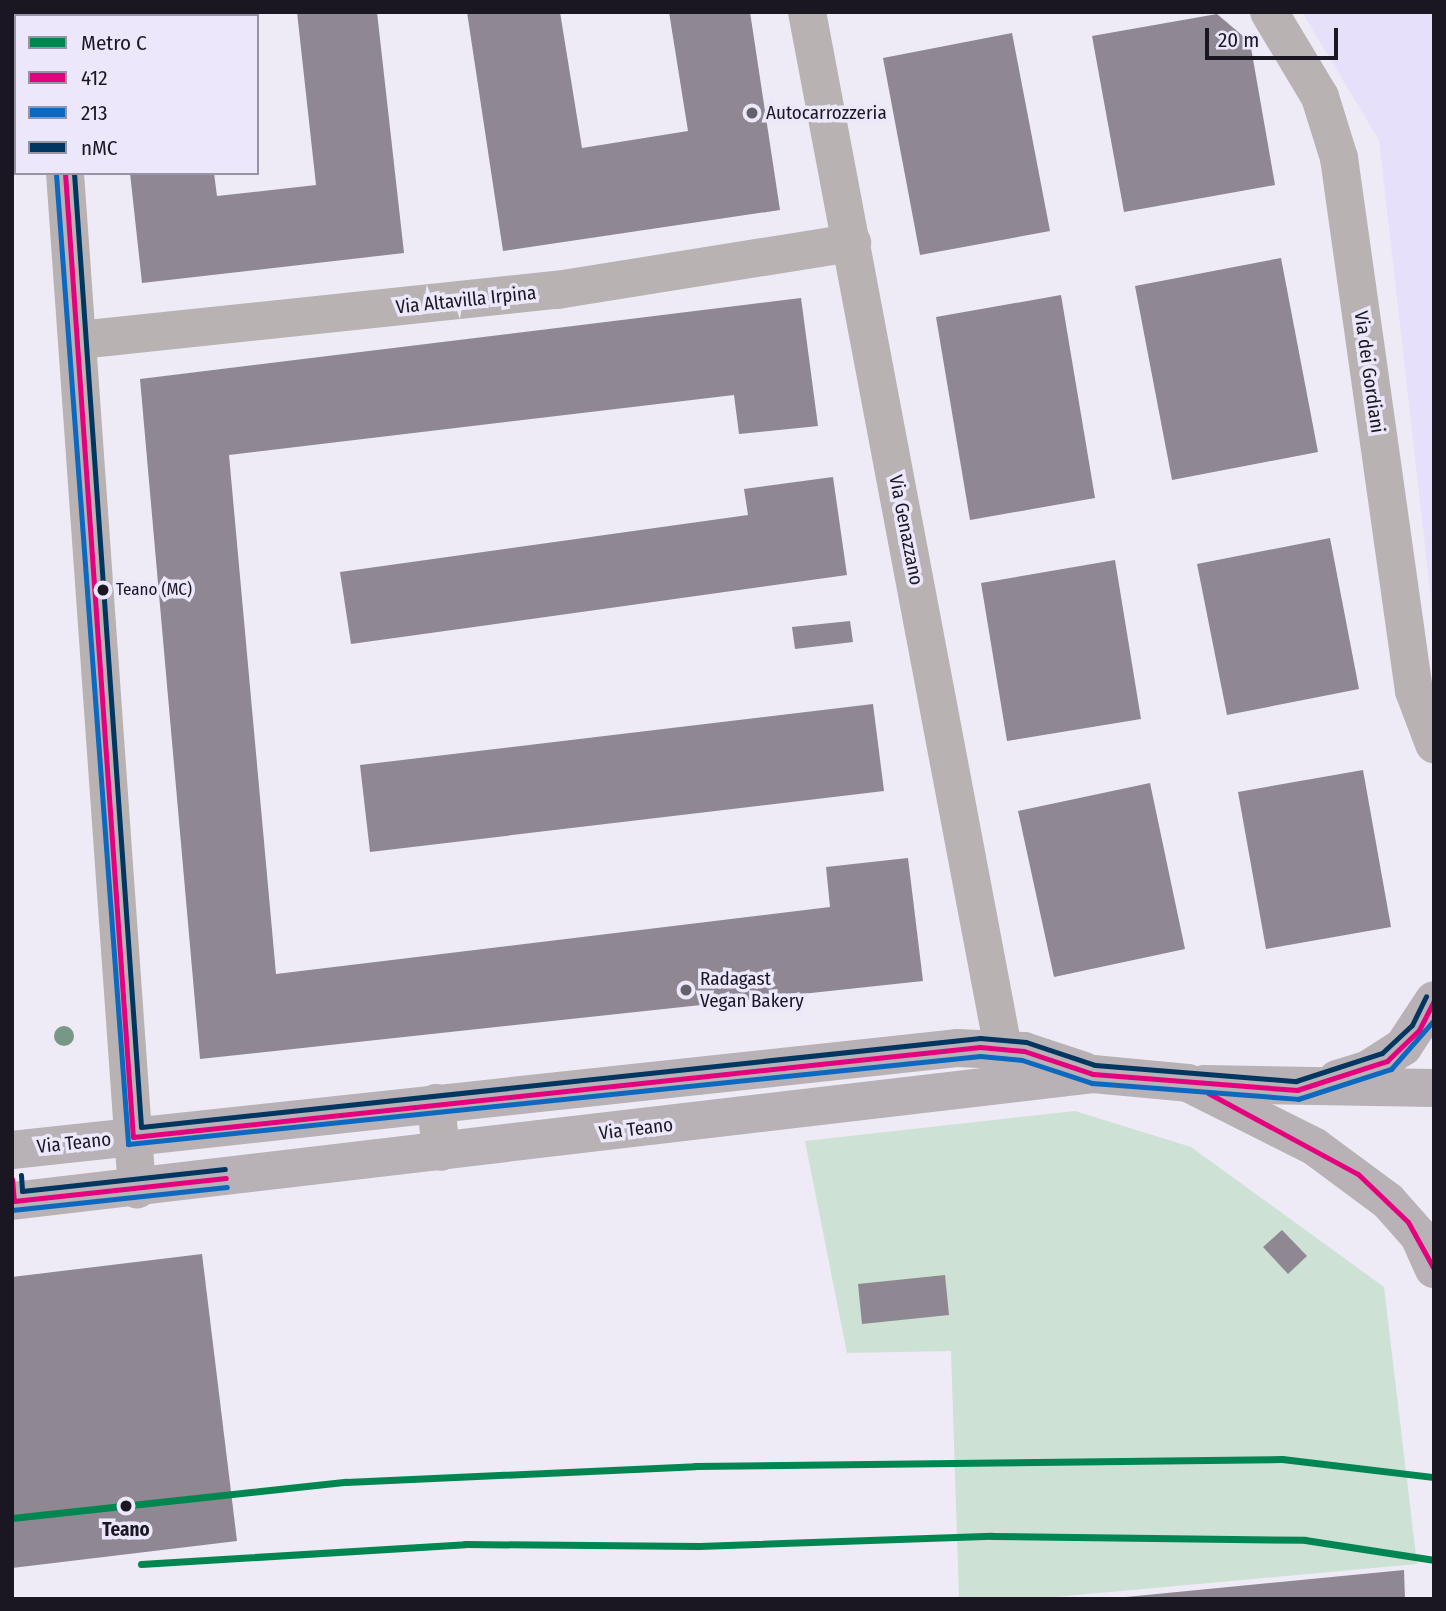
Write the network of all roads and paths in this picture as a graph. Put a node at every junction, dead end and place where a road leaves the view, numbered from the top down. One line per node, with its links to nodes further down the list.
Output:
1 (807, 12): 4 (street, Via Genazzano)
2 (1269, 12): 6 (street, Via dei Gordiani)
3 (65, 175): 5 (street)
4 (852, 243): 5 (street, Via Altavilla Irpina); 8 (street, Via Genazzano)
5 (79, 340): 14 (street)
6 (1434, 744)
7 (1434, 1000): 12 (street)
8 (1003, 1048): 9 (street, Via Teano); 13 (street, Via Teano)
9 (1093, 1074): 10 (street, Via Teano); 16 (street, Via Teano)
10 (1188, 1083): 12 (street); 19 (street, Via Teano)
11 (1434, 1088): 12 (street)
12 (1297, 1090)
13 (436, 1103): 14 (street, Via Teano); 16 (street)
14 (133, 1137): 15 (street, Via Teano); 17 (street)
15 (12, 1150)
16 (441, 1152): 17 (street, Via Teano)
17 (137, 1189): 18 (street, Via Teano)
18 (13, 1193)
19 (1434, 1269)

